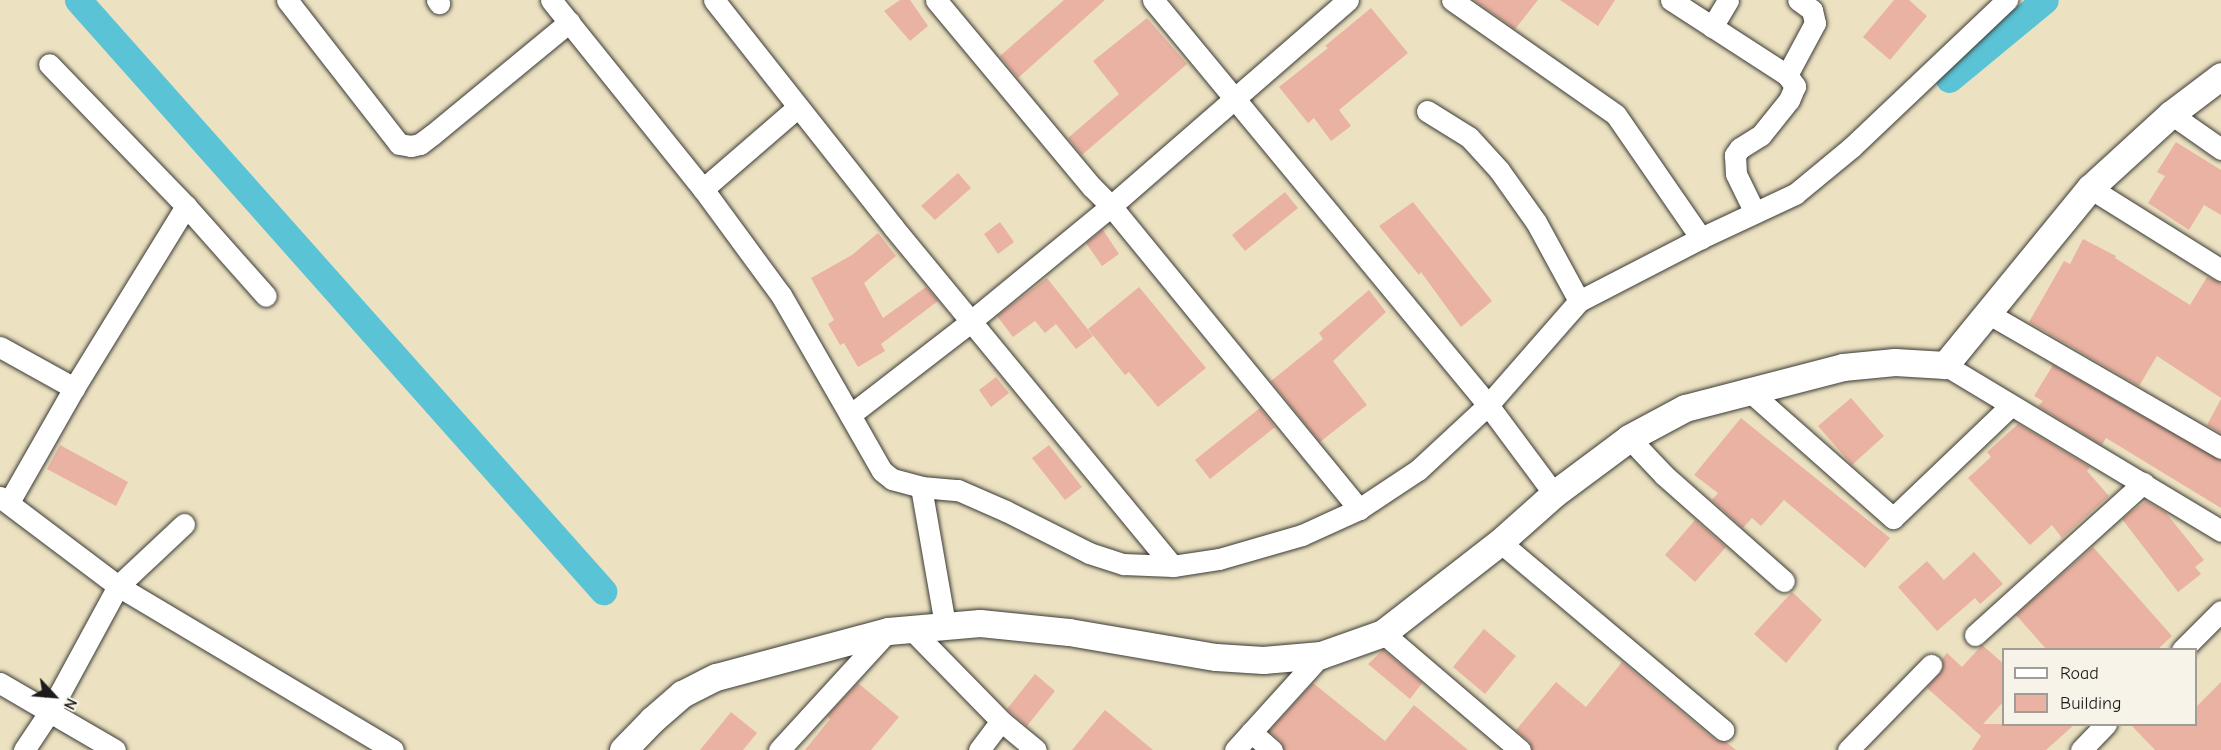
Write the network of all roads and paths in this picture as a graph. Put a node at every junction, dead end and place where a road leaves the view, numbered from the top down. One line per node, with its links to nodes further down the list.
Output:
1 (287, 0): 12 (street)
2 (551, 0): 12 (street)
3 (714, 0): 18 (street)
4 (936, 0): 25 (street)
5 (1153, 0): 17 (street)
6 (1348, 0): 17 (street)
7 (1452, 0): 27 (street)
8 (1671, 0): 13 (street)
9 (1728, 0): 13 (street)
10 (1798, 0): 15 (street)
11 (2007, 0): 26 (street)
12 (569, 22): 23 (street)
13 (1712, 27): 15 (street)
14 (49, 64): 24 (street)
15 (1787, 75): 26 (street)
16 (2221, 76): 20 (street)
17 (1235, 99): 25 (street); 38 (street)
18 (798, 107): 23 (street); 32 (street)
19 (1427, 111): 30 (street)
20 (2171, 114): 21 (street); 22 (street)
21 (2221, 149)
22 (2090, 188): 28 (street); 31 (street)
23 (703, 189): 39 (street)
24 (186, 206): 29 (street); 35 (street)
25 (1111, 206): 32 (street); 46 (street)
26 (1755, 213): 27 (street)
27 (1701, 238): 30 (street)
28 (2221, 270)
29 (266, 296)
30 (1579, 301): 38 (street)
31 (1989, 314): 34 (street); 41 (street)
32 (971, 321): 39 (street); 50 (street)
33 (0, 347): 35 (street)
34 (1945, 366): 36 (street); 37 (street)
35 (74, 388): 45 (street)
36 (1748, 390): 37 (street); 40 (street)
37 (2010, 406): 42 (street)
38 (1494, 413): 43 (street); 46 (street)
39 (850, 415): 44 (street)
40 (1629, 438): 43 (street); 51 (street)
41 (2221, 448)
42 (2142, 483): 48 (street); 57 (street)
43 (1554, 494): 49 (street)
44 (922, 496): 50 (street); 54 (street)
45 (4, 499): 52 (street)
46 (1359, 509): 50 (street)
47 (184, 524): 52 (street)
48 (2221, 531)
49 (1500, 542): 56 (street); 65 (street)
50 (1173, 566)
51 (1784, 581)
52 (118, 586): 62 (street); 69 (street)
53 (2221, 611): 58 (street)
54 (945, 624): 55 (street); 59 (street)
55 (899, 630): 63 (street); 70 (street); 71 (street)
56 (1383, 633): 59 (street); 76 (street)
57 (1976, 635)
58 (2184, 648)
59 (1321, 655): 66 (street)
60 (1931, 665): 77 (street)
61 (0, 683): 62 (street)
62 (50, 711): 67 (street); 68 (street)
63 (1001, 721): 72 (street); 73 (street)
64 (2104, 726): 78 (street)
65 (1723, 730)
66 (1251, 732): 74 (street); 75 (street)
67 (24, 750)
68 (115, 750)
69 (393, 750)
70 (623, 750)
71 (779, 750)
72 (978, 750)
73 (1036, 750)
74 (1235, 750)
75 (1272, 750)
76 (1520, 750)
77 (1848, 750)
78 (2081, 750)

